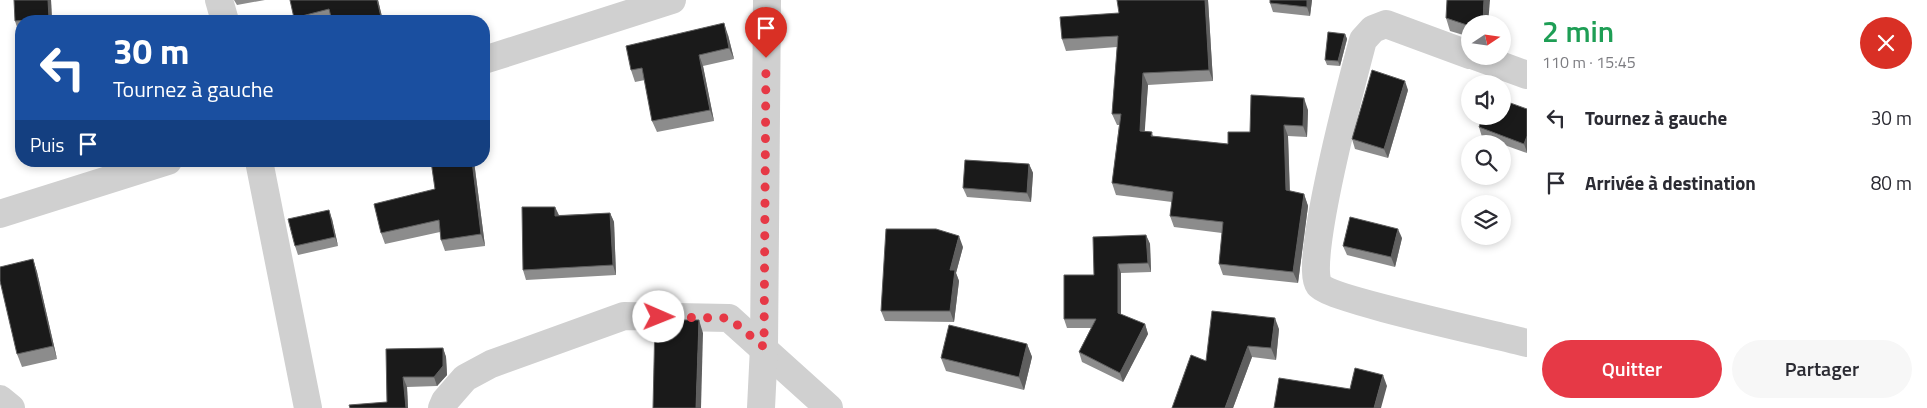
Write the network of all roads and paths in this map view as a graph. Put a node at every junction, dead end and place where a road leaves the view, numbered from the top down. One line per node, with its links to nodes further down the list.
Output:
1 (219, 0): 4 (street)
2 (672, 0): 6 (street)
3 (767, 0): 13 (street)
4 (223, 15)
5 (1461, 51): 12 (street)
6 (490, 58)
7 (1500, 65): 8 (street)
8 (1527, 75)
9 (149, 167): 11 (street)
10 (260, 167): 16 (street)
11 (0, 214)
12 (1527, 342)
13 (764, 347): 17 (street); 18 (street); 19 (street)
14 (0, 399): 15 (street)
15 (11, 408)
16 (308, 408)
17 (442, 408)
18 (761, 408)
19 (829, 408)

